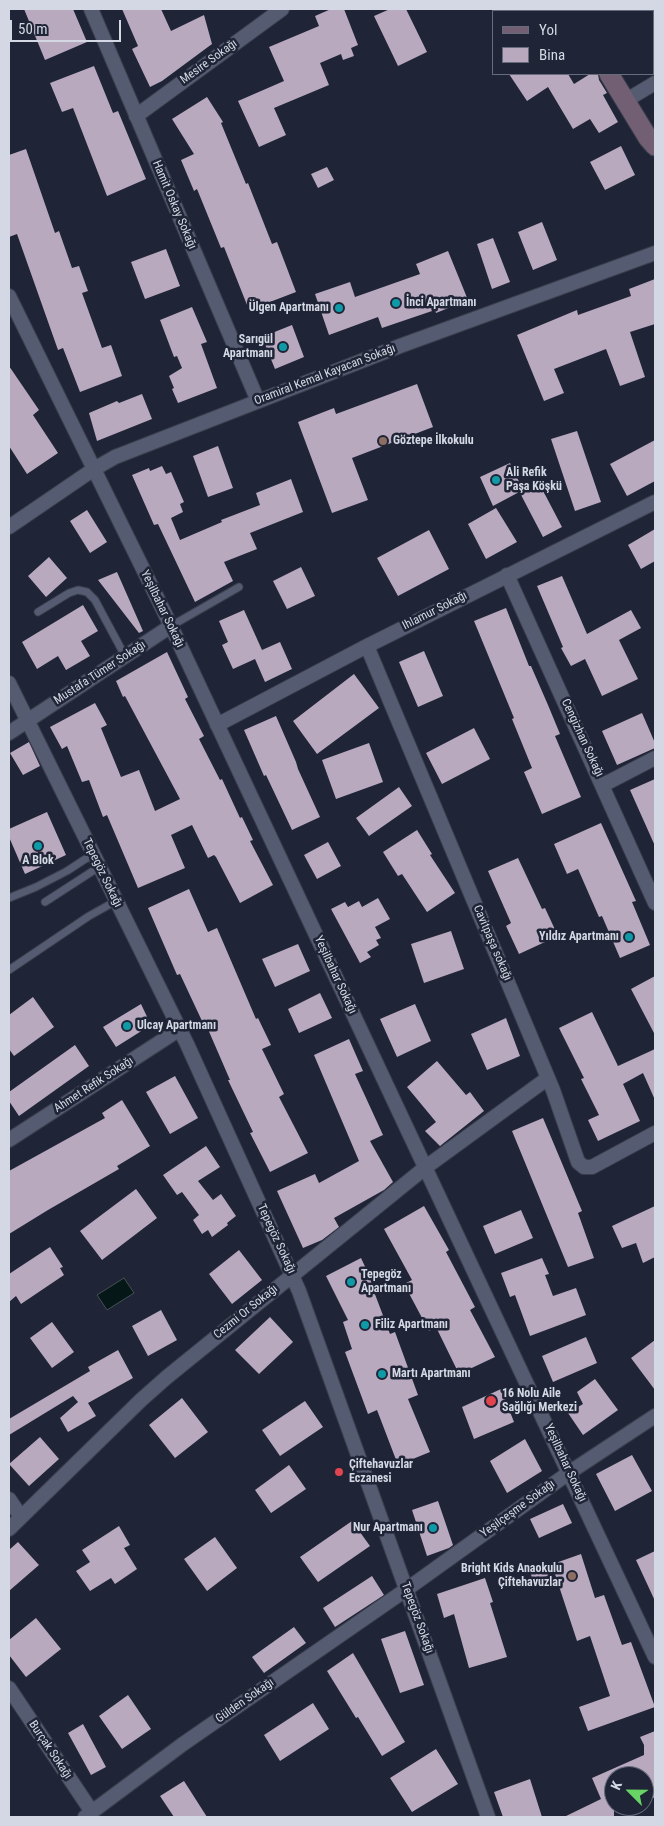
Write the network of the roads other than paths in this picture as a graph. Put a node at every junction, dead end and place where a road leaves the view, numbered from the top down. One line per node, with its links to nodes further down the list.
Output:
1 (91, 9): 6 (street, Hamit Oskay Sokağı)
2 (282, 9): 6 (street, Mesire Sokağı)
3 (610, 75): 5 (main road)
4 (655, 82): 5 (street)
5 (625, 101): 7 (main road)
6 (136, 116): 10 (street, Hamit Oskay Sokağı)
7 (655, 146)
8 (655, 253): 10 (street, Oramiral Kemal Kayacan Sokağı)
9 (9, 296): 11 (street, Yeşilbahar Sokağı)
10 (258, 401): 11 (street, Oramiral Kemal Kayacan Sokağı)
11 (94, 469): 13 (street, Oramiral Kemal Kayacan Sokağı); 17 (street, Yeşilbahar Sokağı)
12 (655, 502): 14 (street, Ihlamur Sokağı)
13 (9, 527)
14 (507, 574): 18 (street, Ihlamur Sokağı); 25 (street, Cengizhan Sokağı)
15 (239, 587): 17 (lane)
16 (38, 612): 19 (lane)
17 (171, 626): 19 (street, Mustafa Tümer Sokağı); 22 (street, Yeşilbahar Sokağı)
18 (367, 646): 22 (street, Ihlamur Sokağı); 34 (street, Cavitpaşa sokağı)
19 (125, 656): 21 (street, Mustafa Tümer Sokağı)
20 (9, 683): 21 (street, Tepegöz Sokağı)
21 (28, 720): 23 (street, Mustafa Tümer Sokağı); 26 (street, Tepegöz Sokağı)
22 (217, 725): 37 (street, Yeşilbahar Sokağı)
23 (9, 733)
24 (655, 758): 25 (street)
25 (603, 785): 31 (street, Cengizhan Sokağı)
26 (93, 854): 27 (street, Tepegöz Sokağı); 28 (lane)
27 (99, 867): 29 (street, Tepegöz Sokağı); 30 (lane)
28 (9, 898)
29 (116, 901): 32 (lane); 33 (street, Tepegöz Sokağı)
30 (45, 902)
31 (655, 903)
32 (9, 970)
33 (180, 1030): 36 (street, Ahmet Refik Sokağı); 38 (street, Tepegöz Sokağı)
34 (548, 1078): 35 (street, Cavitpaşa sokağı); 37 (street, Cezmi Or Sokağı)
35 (655, 1133)
36 (9, 1140)
37 (426, 1167): 38 (street, Cezmi Or Sokağı); 40 (street, Yeşilbahar Sokağı)
38 (292, 1275): 42 (street, Cezmi Or Sokağı); 44 (street, Tepegöz Sokağı)
39 (655, 1416): 40 (street, Yeşilçeşme Sokağı)
40 (570, 1472): 44 (street, Yeşilçeşme Sokağı); 45 (street, Yeşilbahar Sokağı)
41 (9, 1499): 42 (street)
42 (21, 1517): 43 (street, Cezmi Or Sokağı)
43 (9, 1529)
44 (407, 1589): 47 (street, Gülden Sokağı); 48 (street, Tepegöz Sokağı)
45 (655, 1657)
46 (9, 1688): 47 (street, Burçak Sokağı)
47 (88, 1815)
48 (488, 1817)

